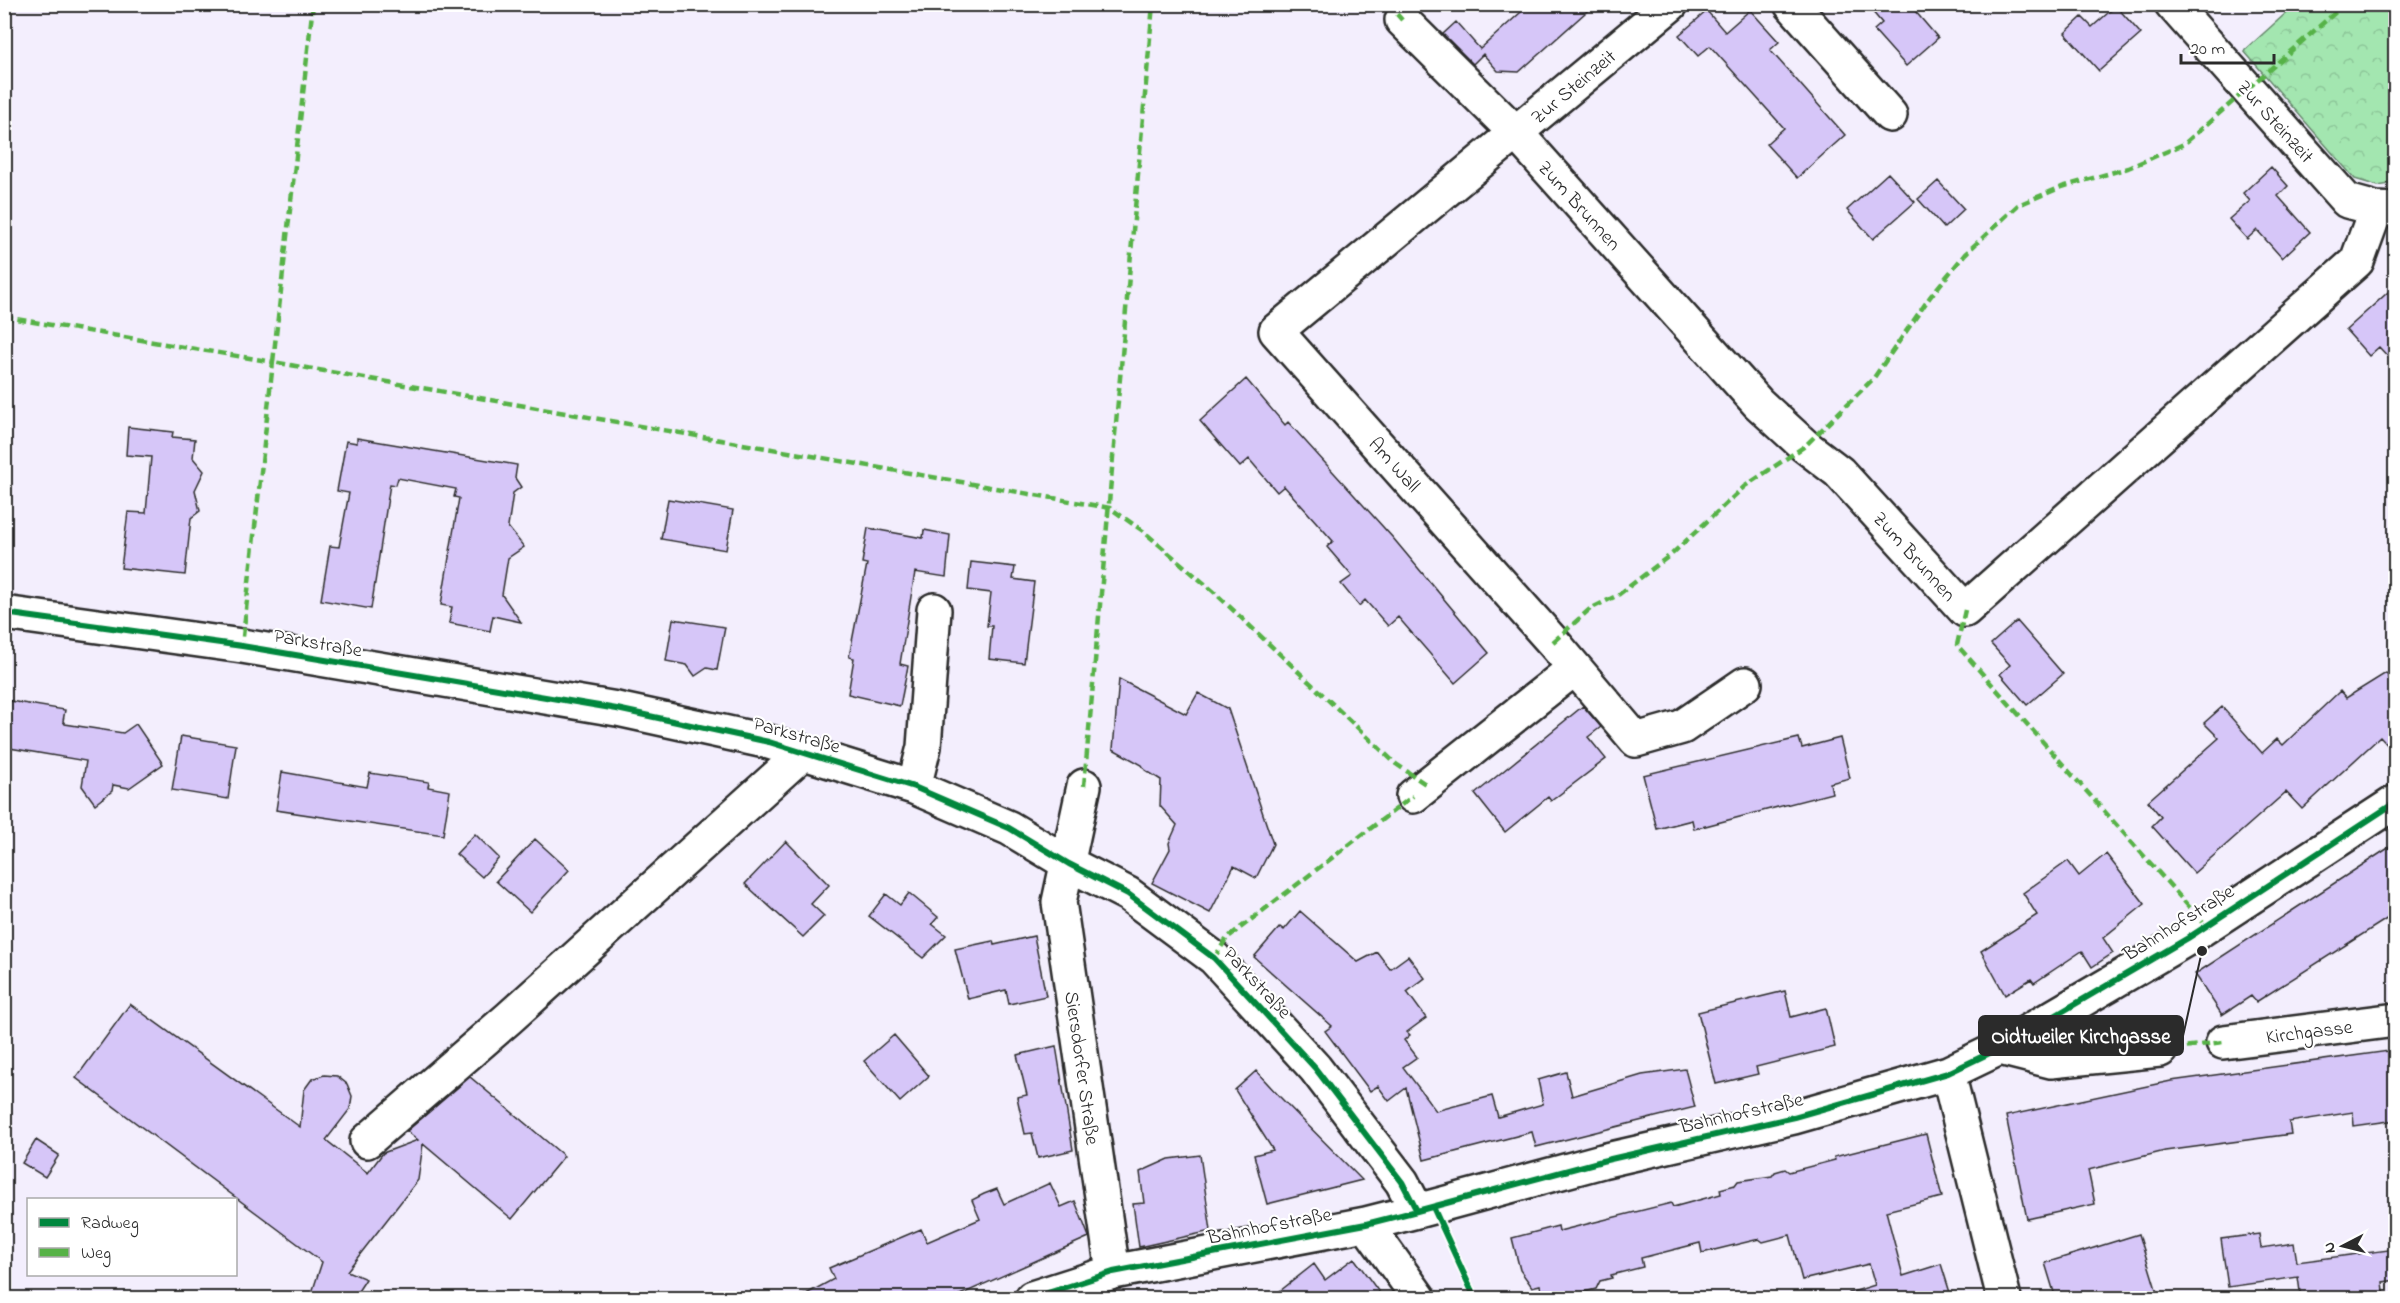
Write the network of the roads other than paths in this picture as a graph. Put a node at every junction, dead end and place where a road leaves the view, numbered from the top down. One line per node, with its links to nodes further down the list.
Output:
1 (1671, 4): 6 (street, Zur Steinzeit)
2 (1791, 4): 5 (street)
3 (2172, 4): 7 (street, Zur Steinzeit)
4 (1402, 20): 6 (street, Zur Steinzeit)
5 (1890, 115)
6 (1517, 134): 7 (street, Zum Brunnen); 10 (street, Am Wall)
7 (2386, 209)
8 (934, 610): 14 (street)
9 (4, 614): 12 (street, Parkstraße)
10 (1575, 668): 11 (street, Am Wall); 15 (street)
11 (1745, 684)
12 (804, 752): 14 (street, Parkstraße); 23 (street)
13 (1084, 786): 17 (street, Siersdorfer Straße)
14 (914, 787): 17 (street, Parkstraße)
15 (1413, 796)
16 (2396, 802): 20 (street, Bahnhofstraße)
17 (1069, 864): 24 (street, Parkstraße); 26 (street, Siersdorfer Straße)
18 (2396, 1020): 19 (street, Kirchgasse)
19 (2223, 1042)
20 (2000, 1048): 21 (street); 22 (street, Bahnhofstraße)
21 (2160, 1050)
22 (1948, 1073): 24 (street, Bahnhofstraße); 29 (street)
23 (367, 1141)
24 (1418, 1211): 25 (street, Bahnhofstraße)
25 (1366, 1224): 26 (street, Bahnhofstraße); 28 (street)
26 (1113, 1272): 27 (street, Bahnhofstraße)
27 (1032, 1299)
28 (1419, 1299)
29 (2004, 1299)

